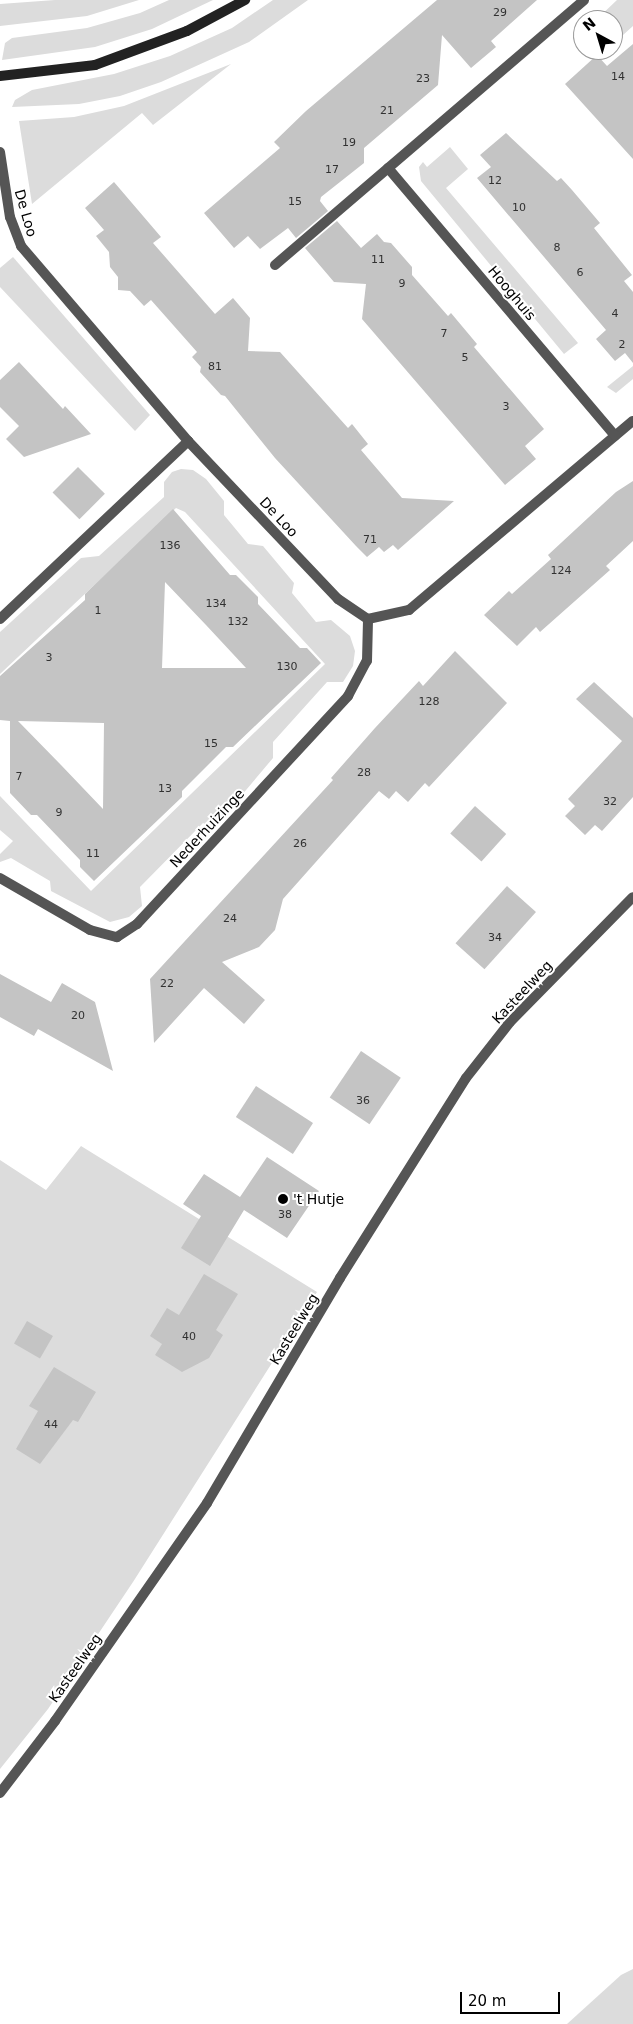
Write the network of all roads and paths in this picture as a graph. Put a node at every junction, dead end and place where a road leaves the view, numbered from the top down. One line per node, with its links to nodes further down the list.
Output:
1 (245, 0): 3 (street)
2 (584, 0): 5 (street)
3 (0, 76)
4 (0, 152): 6 (street, De Loo)
5 (388, 168): 7 (street); 9 (street, Hooghuis)
6 (1, 174): 10 (street, De Loo)
7 (275, 265)
8 (633, 421): 9 (street)
9 (615, 436): 12 (street)
10 (188, 441): 11 (street); 12 (street, De Loo)
11 (0, 619)
12 (368, 620): 13 (street, Nederhuizinge)
13 (0, 878)
14 (633, 897): 15 (street, Kasteelweg)
15 (0, 1793)

